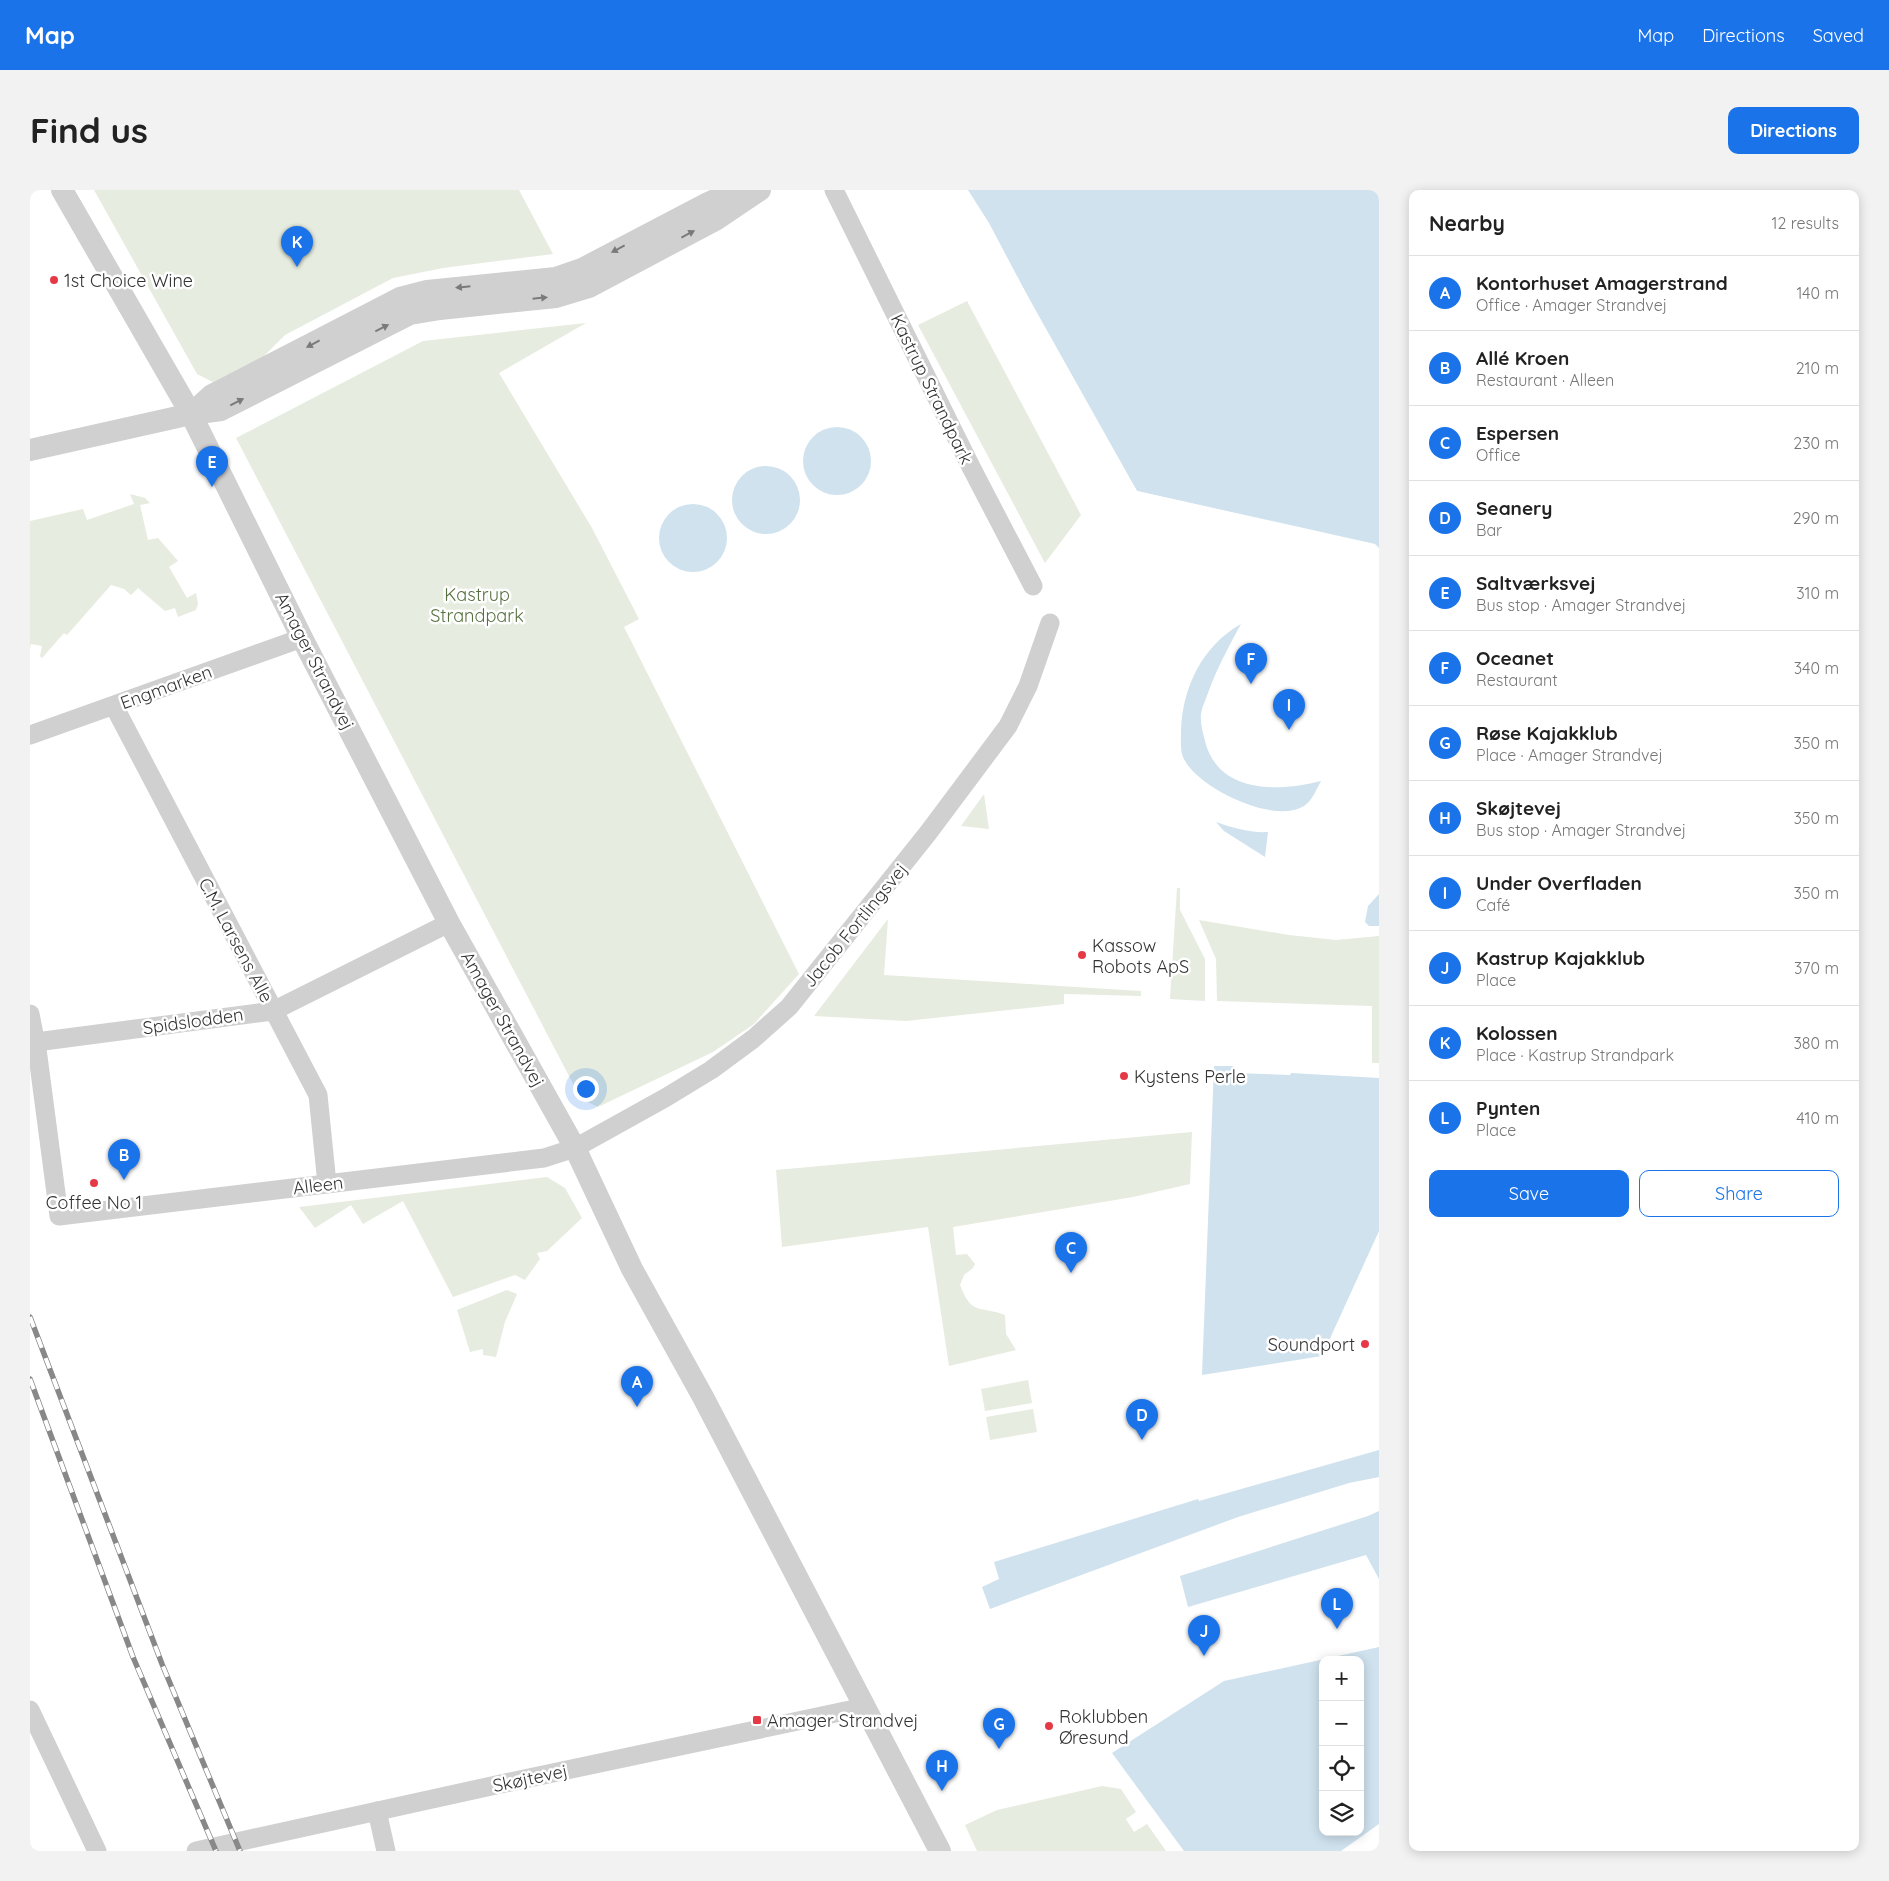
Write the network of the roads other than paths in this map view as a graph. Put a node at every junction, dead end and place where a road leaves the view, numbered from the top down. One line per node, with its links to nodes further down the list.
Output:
1 (62, 190): 6 (street, Amager Strandvej)
2 (737, 190): 5 (street)
3 (760, 190): 5 (street)
4 (834, 190): 8 (street, Kastrup Strandpark)
5 (709, 204): 6 (street)
6 (191, 414): 7 (street); 10 (street, Amager Strandvej)
7 (30, 450)
8 (1033, 586)
9 (1050, 623): 17 (street, Jacob Fortlingsvej)
10 (302, 638): 11 (street, Engmarken); 13 (street, Amager Strandvej)
11 (114, 706): 12 (street, Engmarken); 14 (street, C.M. Larsens Alle)
12 (30, 735)
13 (450, 923): 14 (street, Spidslodden); 17 (street, Amager Strandvej)
14 (273, 1011): 16 (street, Spidslodden); 18 (street, C.M. Larsens Alle)
15 (30, 1014): 16 (street)
16 (36, 1042): 18 (street, Alleen)
17 (575, 1148): 18 (street, Alleen); 19 (street, Amager Strandvej)
18 (327, 1184)
19 (864, 1707): 22 (street, Skøjtevej); 26 (street, Amager Strandvej)
20 (30, 1710): 21 (street)
21 (35, 1730): 23 (street)
22 (377, 1811): 24 (street, Skøjtevej); 25 (street)
23 (97, 1851)
24 (196, 1851)
25 (386, 1851)
26 (940, 1851)

